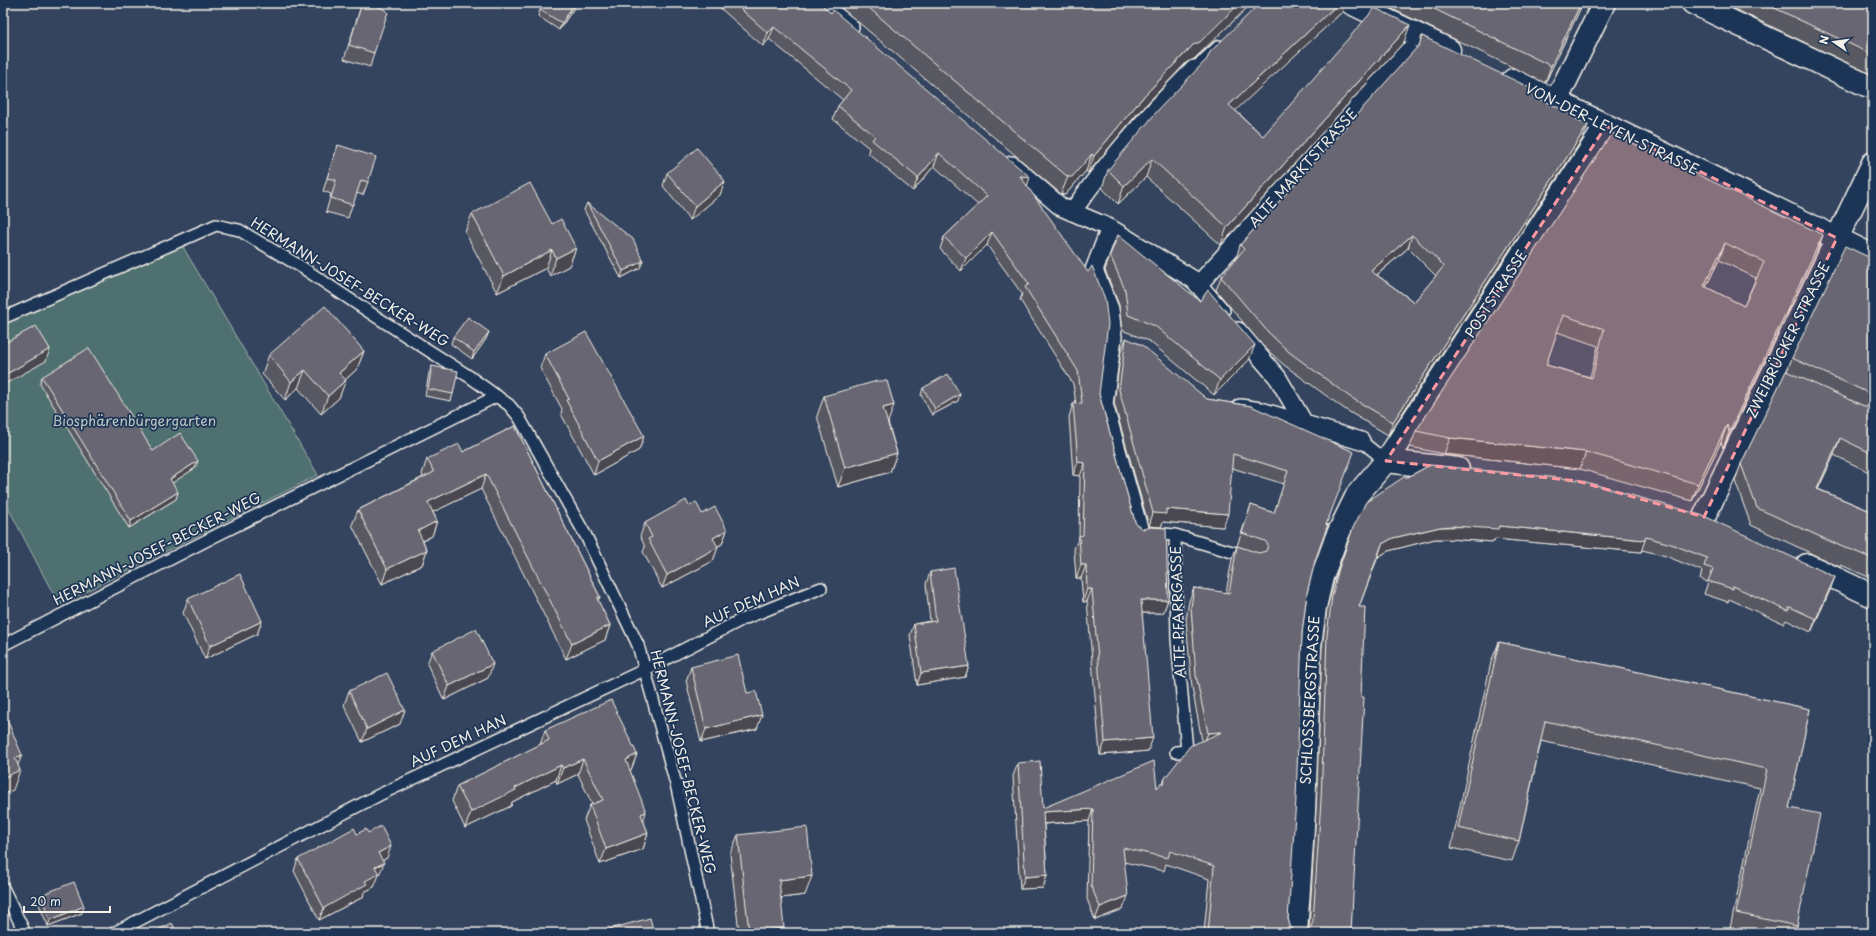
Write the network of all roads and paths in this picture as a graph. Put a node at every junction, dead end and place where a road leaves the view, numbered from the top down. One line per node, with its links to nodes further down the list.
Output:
1 (825, 3): 5 (street)
2 (1351, 3): 7 (street)
3 (1604, 3): 12 (street)
4 (1693, 3): 11 (street)
5 (862, 38)
6 (1225, 40): 9 (lane)
7 (1413, 43): 8 (street); 20 (street, ALTE MARKTSTRASSE)
8 (1466, 58)
9 (1194, 69): 16 (street)
10 (1493, 71): 12 (street, VON-DER-LEYEN-STRASSE)
11 (1869, 87)
12 (1556, 101): 13 (street, VON-DER-LEYEN-STRASSE)
13 (1606, 126): 18 (street, VON-DER-LEYEN-STRASSE); 28 (street, POSTSTRASSE)
14 (1000, 156): 16 (street)
15 (1873, 163): 18 (street, ZWEIBRÜCKER STRASSE)
16 (1072, 212): 17 (street)
17 (1110, 228): 20 (street); 22 (street, ALTE PFARRGASSE)
18 (1837, 238): 19 (street, VON-DER-LEYEN-STRASSE); 31 (street, ZWEIBRÜCKER STRASSE)
19 (1873, 256)
20 (1198, 285): 26 (street)
21 (3, 318): 24 (lane, HERMANN-JOSEF-BECKER-WEG)
22 (1113, 337): 23 (street); 33 (street, ALTE PFARRGASSE)
23 (1131, 344)
24 (497, 396): 39 (lane, HERMANN-JOSEF-BECKER-WEG); 40 (lane, HERMANN-JOSEF-BECKER-WEG)
25 (1223, 406): 26 (street)
26 (1304, 423): 27 (street)
27 (1361, 441): 28 (lane)
28 (1386, 462): 29 (street); 46 (street, SCHLOSSBERGSTRASSE)
29 (1481, 471)
30 (1681, 511): 31 (street)
31 (1704, 517): 32 (street)
32 (1724, 527)
33 (1140, 532): 34 (lane, ALTE PFARRGASSE)
34 (1175, 535): 36 (lane); 41 (lane, ALTE PFARRGASSE)
35 (1787, 556): 38 (street)
36 (1256, 559)
37 (821, 588): 40 (lane, AUF DEM HAN)
38 (1873, 596)
39 (3, 645)
40 (646, 669): 44 (lane, AUF DEM HAN); 45 (lane, HERMANN-JOSEF-BECKER-WEG)
41 (1176, 752)
42 (3, 888): 43 (lane)
43 (25, 933)
44 (114, 933)
45 (708, 933)
46 (1296, 933)

